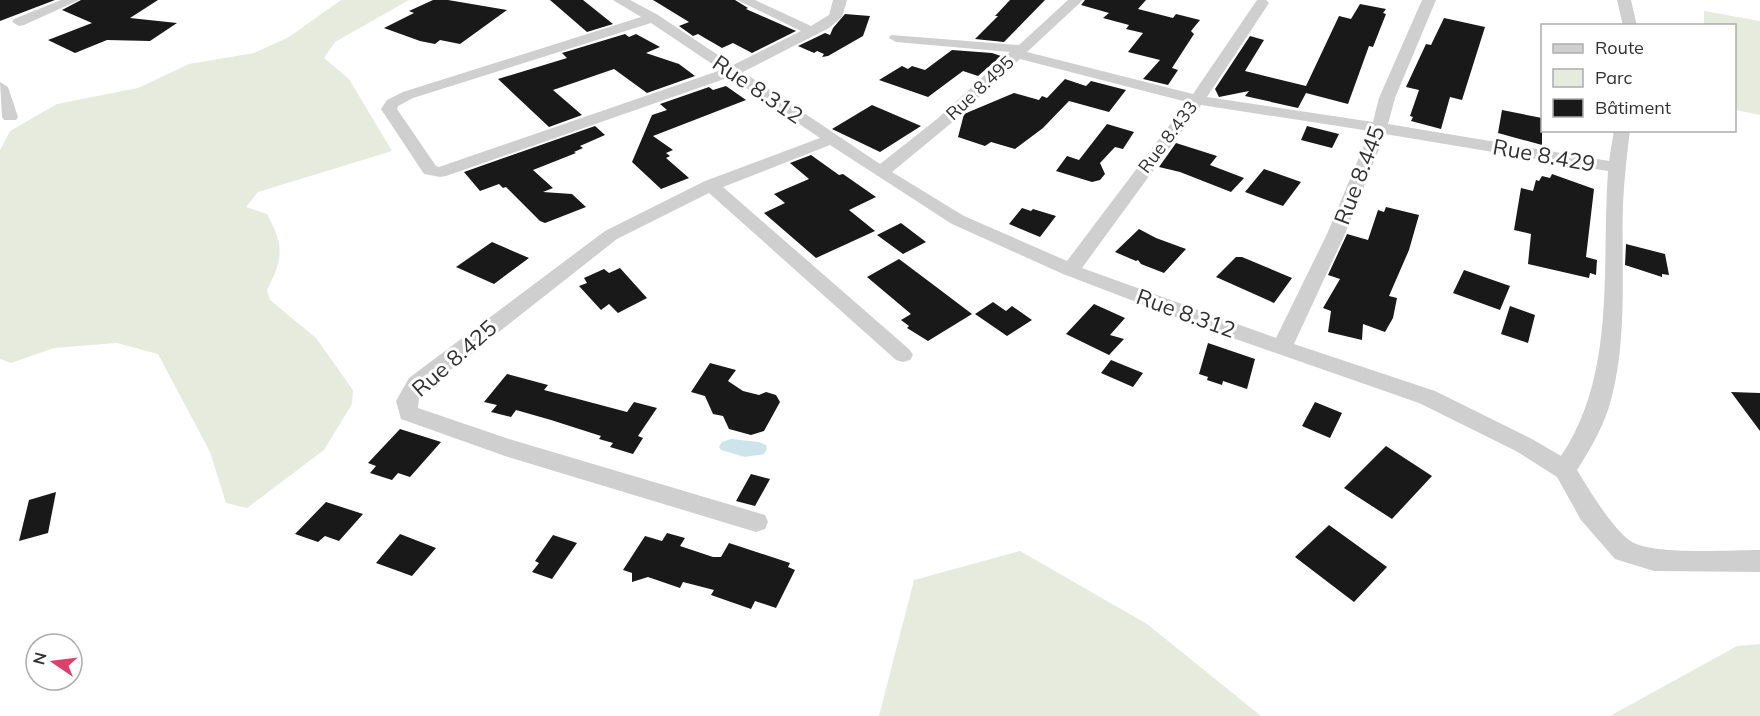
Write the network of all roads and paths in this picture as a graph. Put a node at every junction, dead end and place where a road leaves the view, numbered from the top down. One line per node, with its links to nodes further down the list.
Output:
1 (72, 0): 10 (street)
2 (620, 0): 9 (street, Rue 8.312)
3 (744, 0): 12 (street)
4 (840, 0): 12 (street)
5 (1076, 0): 14 (street, Rue 8.495)
6 (1429, 0): 19 (street, Rue 8.445)
7 (1624, 0): 11 (street)
8 (1262, 3): 17 (street, Rue 8.433)
9 (653, 18): 15 (street, Rue 8.312); 15 (street)
10 (19, 22)
11 (1630, 24)
12 (811, 31): 15 (street)
13 (896, 38): 14 (street, Rue 8.429)
14 (1019, 52): 17 (street, Rue 8.429); 23 (street, Rue 8.495)
15 (732, 71): 21 (street, Rue 8.312)
16 (0, 87): 18 (street)
17 (1197, 100): 19 (street, Rue 8.429); 25 (street, Rue 8.433)
18 (10, 117)
19 (1379, 128): 22 (street, Rue 8.429); 26 (street, Rue 8.445)
20 (1622, 132): 22 (street)
21 (831, 139): 23 (street, Rue 8.312); 24 (street, Rue 8.425)
22 (1617, 167): 28 (street, Rue 8.429)
23 (881, 172): 25 (street, Rue 8.312)
24 (711, 185): 27 (street); 29 (street, Rue 8.425)
25 (1070, 270): 26 (street, Rue 8.312)
26 (1282, 347): 28 (street, Rue 8.312)
27 (903, 355)
28 (1565, 470): 30 (street, Rue 8.312)
29 (756, 522)
30 (1760, 561)

